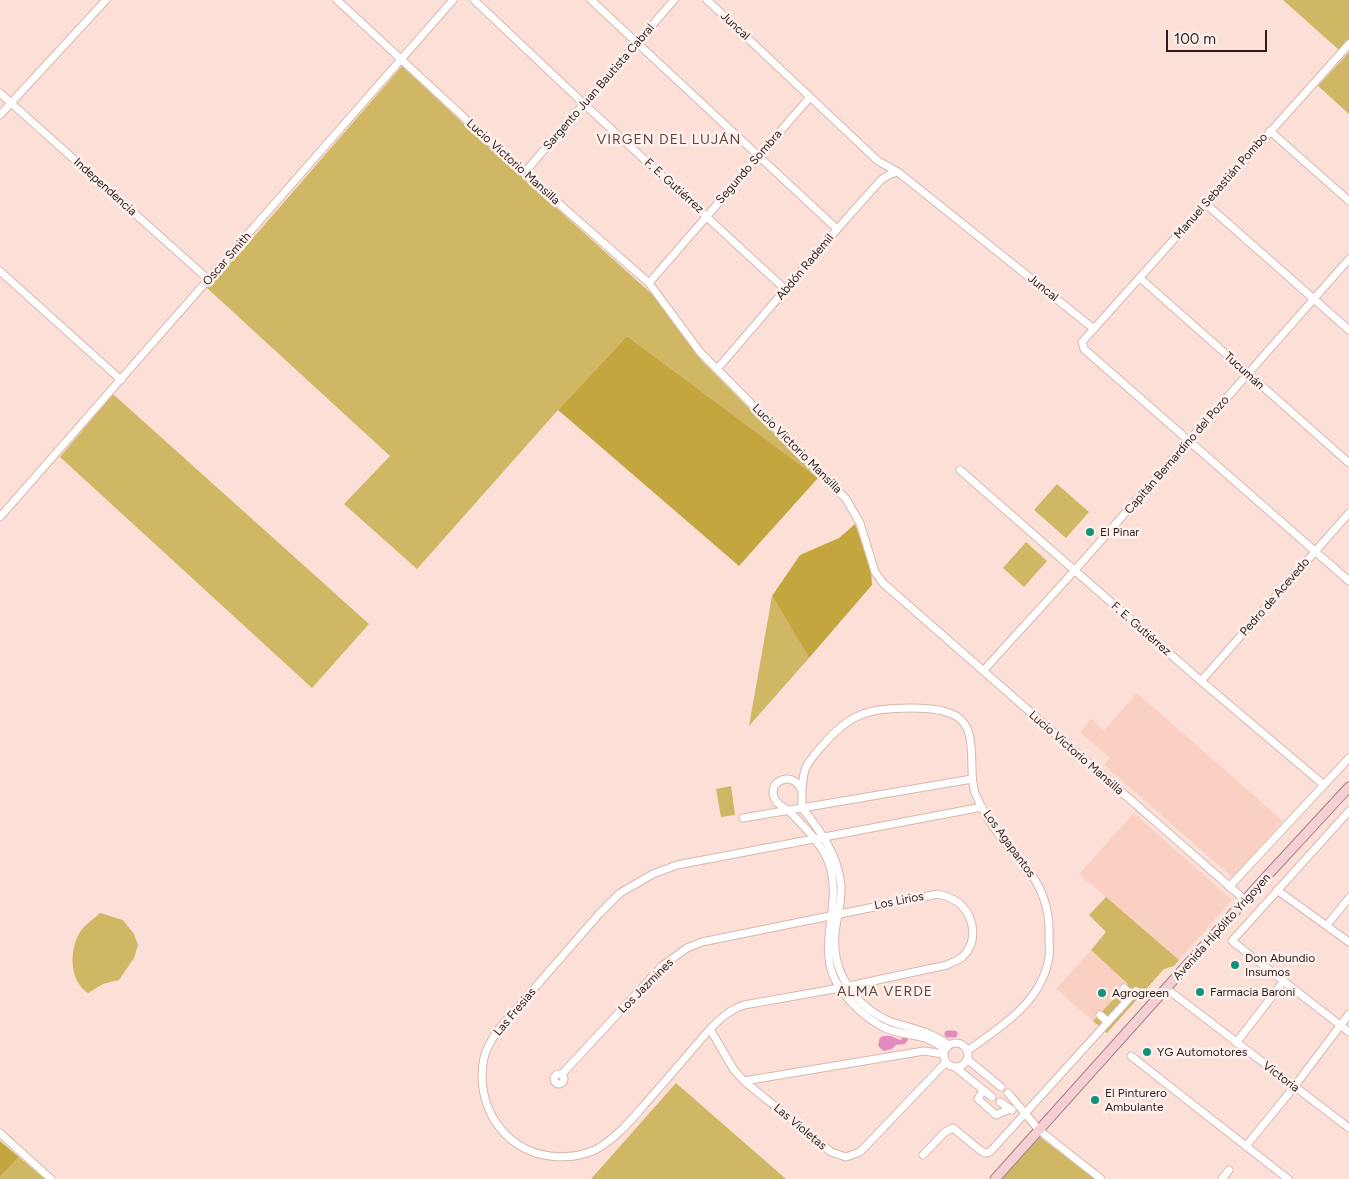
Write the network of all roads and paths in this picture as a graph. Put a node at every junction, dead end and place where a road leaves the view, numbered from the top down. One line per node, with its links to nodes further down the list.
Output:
1 (106, 0): 13 (street)
2 (337, 0): 10 (street, Lucio Victorio Mansilla)
3 (453, 0): 10 (street, Oscar Smith)
4 (474, 0): 14 (street, F. E. Gutiérrez)
5 (591, 0): 8 (street)
6 (674, 0): 8 (street, Sargento Juan Bautista Cabral)
7 (707, 0): 12 (street, Juncal)
8 (636, 43): 14 (street, Sargento Juan Bautista Cabral); 17 (street)
9 (1349, 44): 16 (street, Manuel Sebastián Pombo)
10 (401, 59): 19 (street, Lucio Victorio Mansilla); 27 (street, Oscar Smith)
11 (0, 93): 13 (street, Independencia)
12 (810, 97): 17 (street, Segundo Sombra); 18 (street, Juncal)
13 (11, 103): 15 (street); 27 (street, Independencia)
14 (583, 103): 19 (street, Sargento Juan Bautista Cabral); 22 (street, F. E. Gutiérrez)
15 (0, 115)
16 (1270, 131): 20 (street); 21 (street, Manuel Sebastián Pombo)
17 (758, 157): 22 (street, Segundo Sombra); 23 (street)
18 (898, 172): 23 (street, Abdón Rademil); 31 (street, Juncal)
19 (524, 173): 28 (street, Lucio Victorio Mansilla)
20 (1349, 200)
21 (1206, 204): 26 (street, Manuel Sebastián Pombo); 30 (street)
22 (707, 216): 28 (street, Segundo Sombra); 29 (street, F. E. Gutiérrez)
23 (837, 229): 29 (street, Abdón Rademil)
24 (1349, 259): 30 (street, Capitán Bernardino del Pozo)
25 (0, 271): 35 (street)
26 (1140, 278): 31 (street, Manuel Sebastián Pombo); 34 (street, Tucumán)
27 (209, 280): 35 (street, Oscar Smith)
28 (649, 283): 33 (street, Lucio Victorio Mansilla)
29 (786, 290): 33 (street, Abdón Rademil)
30 (1314, 299): 32 (street); 34 (street, Capitán Bernardino del Pozo)
31 (1094, 330): 36 (street)
32 (1349, 330)
33 (717, 369): 44 (street, Lucio Victorio Mansilla)
34 (1248, 374): 36 (street, Capitán Bernardino del Pozo); 37 (street, Tucumán)
35 (121, 380): 40 (street, Oscar Smith)
36 (1190, 440): 41 (street); 42 (street, Capitán Bernardino del Pozo)
37 (1349, 464)
38 (960, 470): 42 (street, F. E. Gutiérrez)
39 (1349, 513): 41 (street, Pedro de Acevedo)
40 (0, 517)
41 (1316, 551): 43 (street); 45 (street, Pedro de Acevedo)
42 (1075, 570): 44 (street, Capitán Bernardino del Pozo); 45 (street, F. E. Gutiérrez)
43 (1349, 581)
44 (984, 671): 58 (street, Lucio Victorio Mansilla)
45 (1201, 681): 48 (street, F. E. Gutiérrez)
46 (1349, 758): 48 (street)
47 (972, 779): 50 (street, Los Agapantos); 51 (street, Los Agapantos); 53 (street)
48 (1324, 785): 58 (street)
49 (1349, 787): 61 (main road, Avenida Hipólito Yrigoyen)
50 (802, 793): 52 (street); 52 (street); 53 (street, Los Agapantos)
51 (982, 807): 56 (street, Las Fresias); 78 (street, Los Agapantos)
52 (786, 808): 53 (street); 55 (street); 57 (street)
53 (802, 808): 56 (street)
54 (1349, 811): 59 (street, Avenida Hipólito Yrigoyen)
55 (742, 818)
56 (823, 836): 57 (street, Las Fresias); 62 (street)
57 (813, 838): 62 (street); 74 (street, Las Fresias)
58 (1229, 887): 61 (street, Lucio Victorio Mansilla)
59 (1277, 890): 63 (street); 65 (street, Avenida Hipólito Yrigoyen)
60 (1349, 898): 63 (street)
61 (1244, 900): 69 (main road, Avenida Hipólito Yrigoyen)
62 (835, 914): 66 (street); 66 (street, Los Lirios); 67 (street); 82 (street, Los Jazmines)
63 (1327, 925): 64 (street)
64 (1349, 942)
65 (1283, 982): 73 (street); 76 (street)
66 (848, 986): 67 (street, Las Fresias); 77 (street)
67 (840, 988): 74 (street, Las Fresias); 77 (street)
68 (1124, 988): 72 (street)
69 (1167, 989): 76 (street, Victoria); 93 (main road, Avenida Hipólito Yrigoyen)
70 (1349, 1014): 73 (street)
71 (1100, 1015): 72 (street)
72 (1108, 1022): 91 (street)
73 (1340, 1025): 75 (street); 85 (street)
74 (710, 1029): 83 (street, Las Violetas)
75 (1349, 1032)
76 (1236, 1043): 85 (street, Victoria)
77 (946, 1050): 78 (street); 80 (street); 83 (street)
78 (967, 1055): 81 (street); 84 (street)
79 (1132, 1056): 95 (street)
80 (946, 1062): 81 (street); 83 (street, Las Violetas)
81 (956, 1067): 86 (street)
82 (562, 1074)
83 (744, 1081)
84 (1001, 1086)
85 (1294, 1087): 92 (street, Victoria); 95 (street)
86 (983, 1090): 88 (street); 90 (street)
87 (1008, 1093): 91 (street)
88 (992, 1097)
89 (1000, 1102): 90 (street)
90 (1010, 1109): 91 (street)
91 (1025, 1113): 93 (street); 96 (street)
92 (1349, 1128)
93 (1039, 1130): 99 (main road, Avenida Hipólito Yrigoyen); 100 (street)
94 (0, 1133): 98 (street)
95 (1246, 1146): 102 (street)
96 (923, 1155)
97 (1229, 1170): 101 (street)
98 (51, 1179)
99 (995, 1179)
100 (1102, 1179)
101 (1222, 1179)
102 (1288, 1179)

